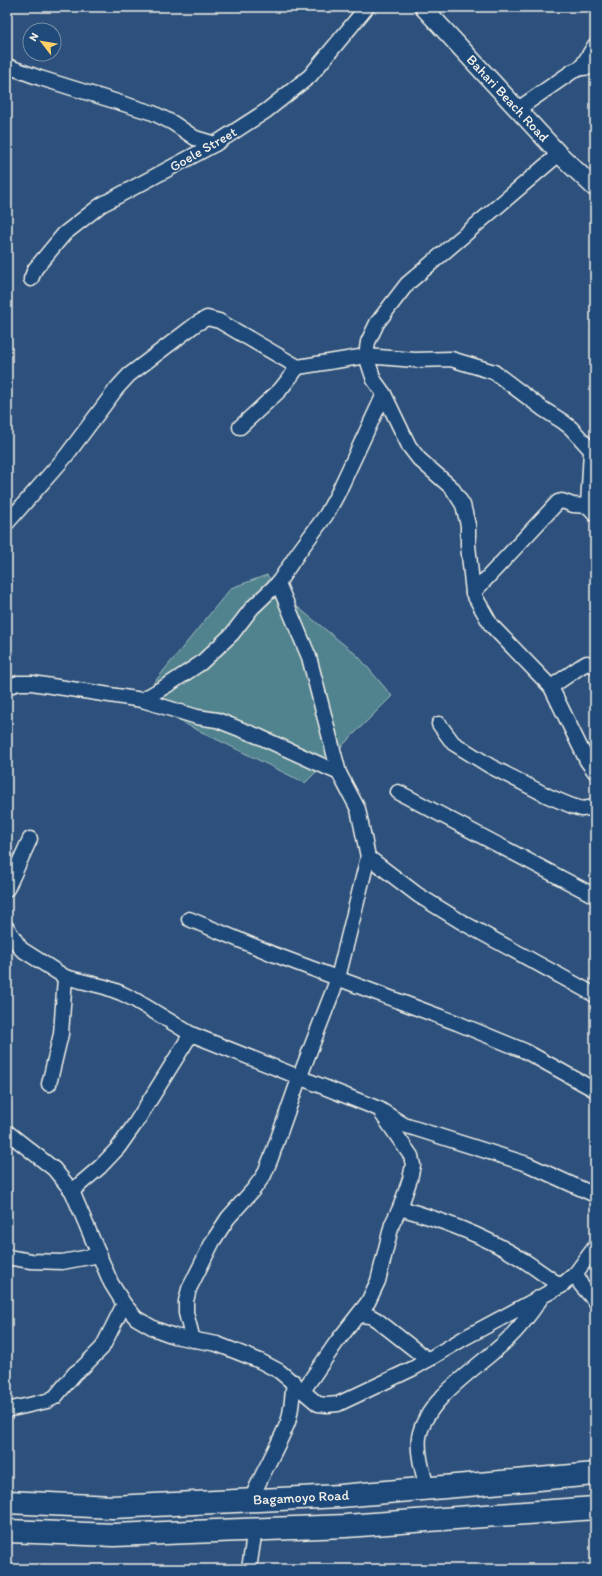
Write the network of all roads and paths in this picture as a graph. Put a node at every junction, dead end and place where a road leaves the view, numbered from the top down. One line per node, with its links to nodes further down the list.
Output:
1 (367, 7): 8 (street, Goele Street)
2 (422, 7): 7 (street, Bahari Beach Road)
3 (595, 45): 6 (street)
4 (7, 66): 8 (street)
5 (595, 67): 6 (street)
6 (581, 68): 7 (street)
7 (518, 110): 9 (street, Bahari Beach Road)
8 (215, 144): 11 (street, Goele Street)
9 (559, 154): 10 (street, Bahari Beach Road); 12 (street)
10 (595, 188)
11 (31, 279)
12 (366, 356): 13 (street); 14 (street); 16 (street)
13 (298, 367): 15 (street); 17 (street)
14 (384, 394): 18 (street); 19 (street)
15 (240, 427)
16 (591, 510): 19 (street)
17 (7, 522)
18 (278, 583): 23 (street); 26 (street)
19 (473, 593): 22 (street)
20 (595, 666): 22 (street)
21 (7, 687): 23 (street)
22 (551, 687): 25 (street)
23 (142, 700): 26 (street)
24 (439, 724): 28 (street)
25 (595, 772)
26 (339, 773): 30 (street)
27 (398, 792): 32 (street)
28 (595, 807)
29 (30, 839): 31 (street)
30 (368, 857): 36 (street); 37 (street)
31 (7, 889)
32 (595, 896)
33 (190, 919): 36 (street)
34 (7, 928): 35 (street)
35 (65, 977): 38 (street); 40 (street)
36 (338, 978): 39 (street); 41 (street)
37 (595, 995)
38 (191, 1034): 39 (street); 44 (street)
39 (300, 1076): 42 (street); 56 (street)
40 (49, 1084)
41 (595, 1090)
42 (379, 1109): 45 (street); 46 (street)
43 (7, 1132): 44 (street)
44 (72, 1191): 48 (street)
45 (595, 1195)
46 (400, 1208): 51 (street); 55 (street)
47 (595, 1247): 50 (street)
48 (100, 1256): 49 (street); 54 (street)
49 (7, 1257)
50 (576, 1274): 51 (street); 53 (street)
51 (561, 1286): 52 (street)
52 (542, 1296): 57 (street); 61 (street)
53 (595, 1301)
54 (124, 1304): 56 (street); 59 (street)
55 (358, 1315): 57 (street); 58 (street)
56 (193, 1340): 58 (street)
57 (428, 1360): 58 (street)
58 (298, 1387): 62 (street)
59 (7, 1410)
60 (595, 1474): 61 (highway, Bagamoyo Road)
61 (427, 1488): 62 (highway, Bagamoyo Road)
62 (251, 1500): 63 (highway, Bagamoyo Road)
63 (7, 1502)
64 (595, 1508): 65 (highway)
65 (255, 1530): 66 (highway); 67 (street)
66 (7, 1531)
67 (249, 1569)

